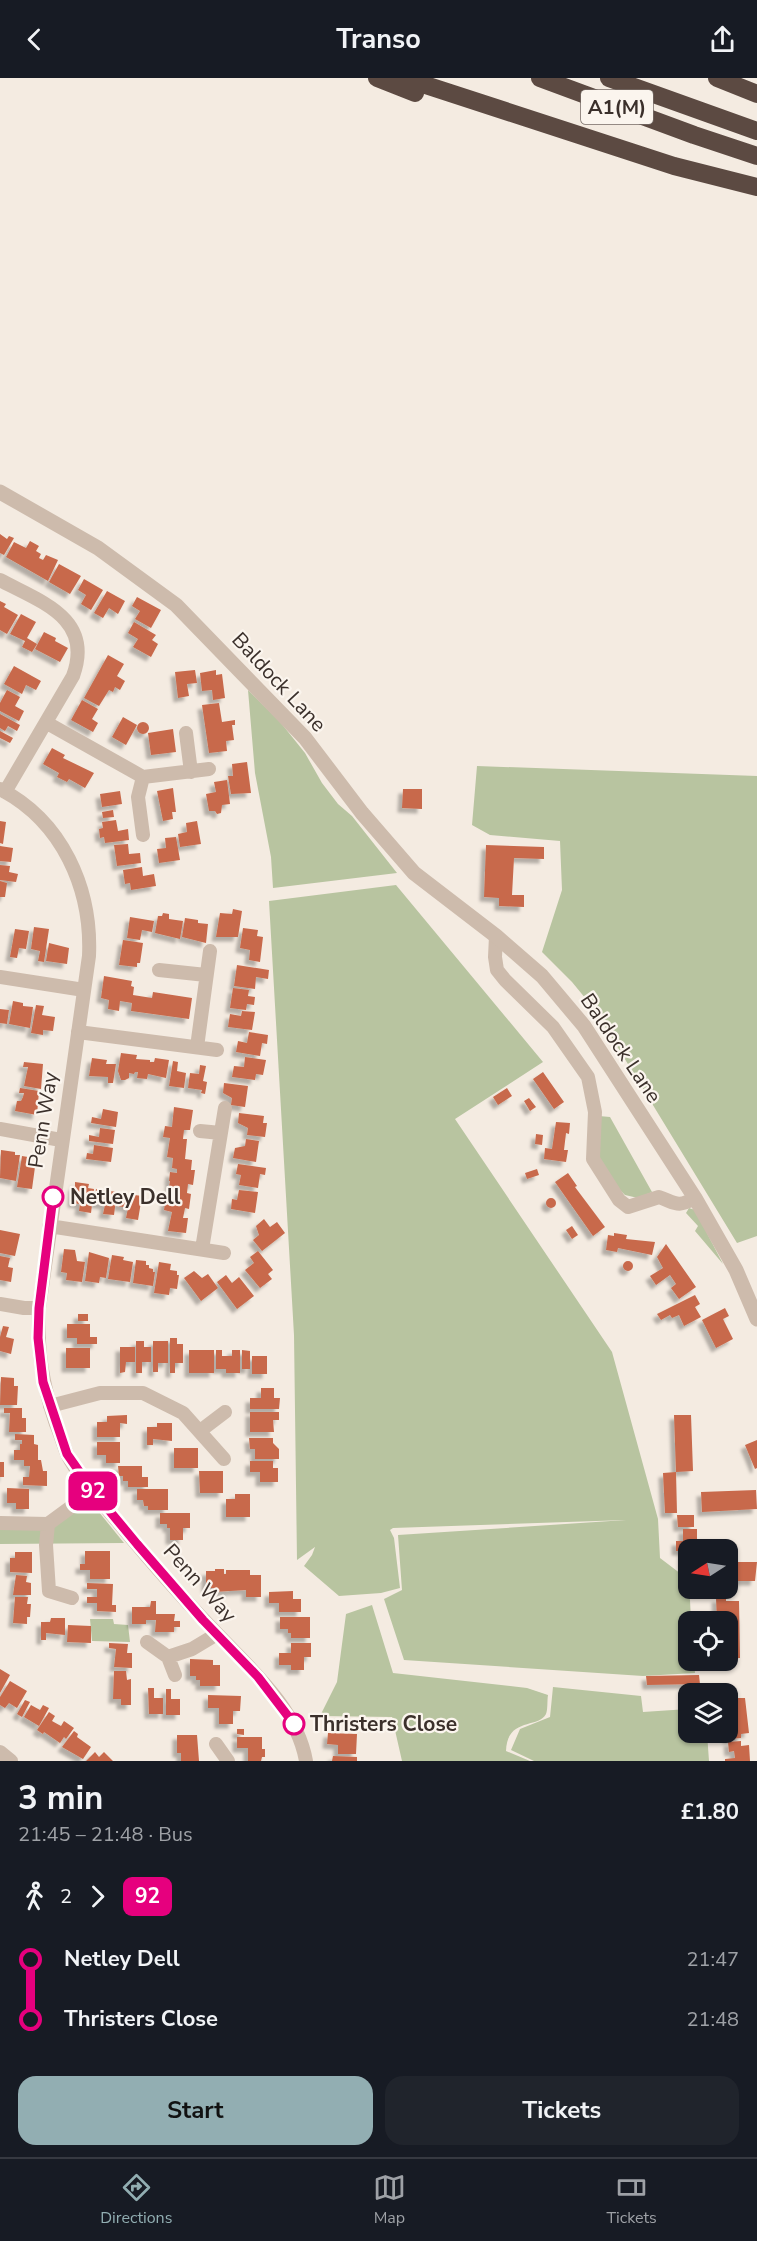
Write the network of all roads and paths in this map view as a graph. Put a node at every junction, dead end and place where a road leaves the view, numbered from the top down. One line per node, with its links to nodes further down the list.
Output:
1 (376, 78): 7 (highway)
2 (404, 78): 7 (highway)
3 (540, 78): 9 (highway, A1(M))
4 (609, 78): 8 (highway, A1(M))
5 (717, 78): 6 (highway)
6 (757, 94)
7 (493, 108): 10 (highway)
8 (757, 131)
9 (757, 156)
10 (757, 188)
11 (0, 492): 20 (street, Baldock Lane)
12 (0, 580): 13 (street)
13 (47, 723): 17 (street); 18 (street)
14 (186, 733): 16 (street)
15 (209, 769): 16 (street)
16 (191, 772): 17 (street)
17 (143, 777): 19 (street)
18 (3, 791): 25 (street, Penn Way)
19 (143, 835)
20 (496, 936): 34 (street, Baldock Lane); 34 (street, Baldock Lane)
21 (210, 951): 23 (street)
22 (159, 970): 23 (street)
23 (206, 975): 27 (street)
24 (0, 977): 25 (street)
25 (84, 990): 26 (street, Penn Way)
26 (78, 1032): 27 (street); 33 (street, Penn Way)
27 (197, 1047): 28 (street)
28 (216, 1050)
29 (225, 1108): 32 (street)
30 (0, 1129): 33 (street)
31 (200, 1131): 32 (street)
32 (221, 1133): 36 (street)
33 (61, 1140): 35 (street, Penn Way)
34 (695, 1198): 40 (street, Baldock Lane)
35 (49, 1226): 36 (street); 39 (street, Penn Way)
36 (202, 1249): 37 (street)
37 (224, 1252)
38 (0, 1304): 39 (street)
39 (39, 1308): 41 (street, Penn Way)
40 (757, 1319)
41 (50, 1406): 43 (street); 45 (street, Penn Way)
42 (225, 1412): 43 (street)
43 (200, 1431): 44 (street)
44 (224, 1459)
45 (93, 1491): 47 (street); 49 (street, Penn Way)
46 (0, 1523): 47 (street)
47 (48, 1524): 48 (street)
48 (72, 1598)
49 (217, 1634): 51 (street); 57 (street, Penn Way)
50 (147, 1642): 51 (street)
51 (168, 1657): 52 (street)
52 (175, 1675)
53 (216, 1744): 56 (street)
54 (0, 1752): 55 (street)
55 (11, 1761)
56 (228, 1761)
57 (306, 1761)

